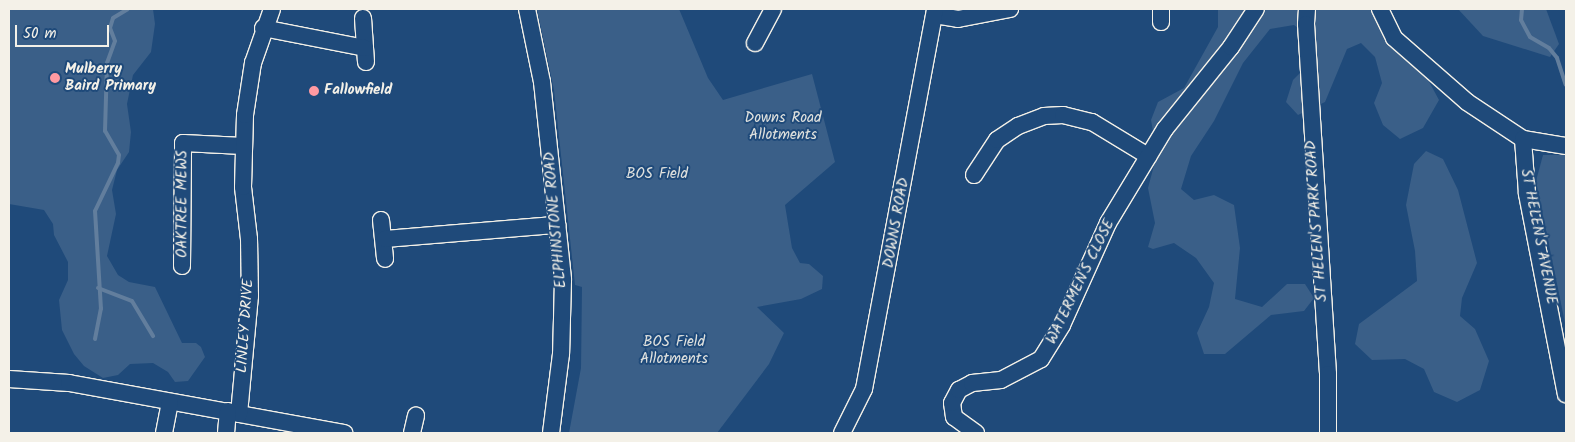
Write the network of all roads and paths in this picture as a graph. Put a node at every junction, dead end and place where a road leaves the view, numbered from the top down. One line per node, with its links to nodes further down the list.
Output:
1 (272, 9): 10 (street, LINLEY DRIVE)
2 (527, 9): 18 (street, ELPHINSTONE ROAD)
3 (773, 9): 11 (street)
4 (1010, 9): 8 (street)
5 (1256, 9): 15 (street, WATERMEN'S CLOSE)
6 (1307, 9): 35 (street, ST HELEN'S PARK ROAD)
7 (1380, 9): 12 (street)
8 (935, 12): 33 (street, DOWNS ROAD)
9 (363, 18): 10 (street)
10 (263, 28): 13 (street, LINLEY DRIVE)
11 (754, 34)
12 (1523, 139): 14 (street); 23 (street, ST HELEN'S AVENUE)
13 (243, 146): 21 (street, OAKTREE MEWS); 25 (street, LINLEY DRIVE)
14 (1566, 146)
15 (1148, 156): 16 (street); 34 (street, WATERMEN'S CLOSE)
16 (974, 176)
17 (381, 220): 19 (street)
18 (557, 225): 19 (street); 32 (street, ELPHINSTONE ROAD)
19 (385, 239): 20 (street)
20 (385, 259)
21 (182, 266)
22 (9, 379): 24 (street)
23 (1566, 394)
24 (170, 402): 25 (street); 28 (street)
25 (234, 412): 27 (street); 29 (street, LINLEY DRIVE)
26 (416, 415): 31 (street)
27 (324, 432): 30 (street)
28 (164, 433)
29 (226, 433)
30 (345, 433)
31 (412, 433)
32 (551, 433)
33 (842, 433)
34 (976, 433)
35 (1328, 433)

